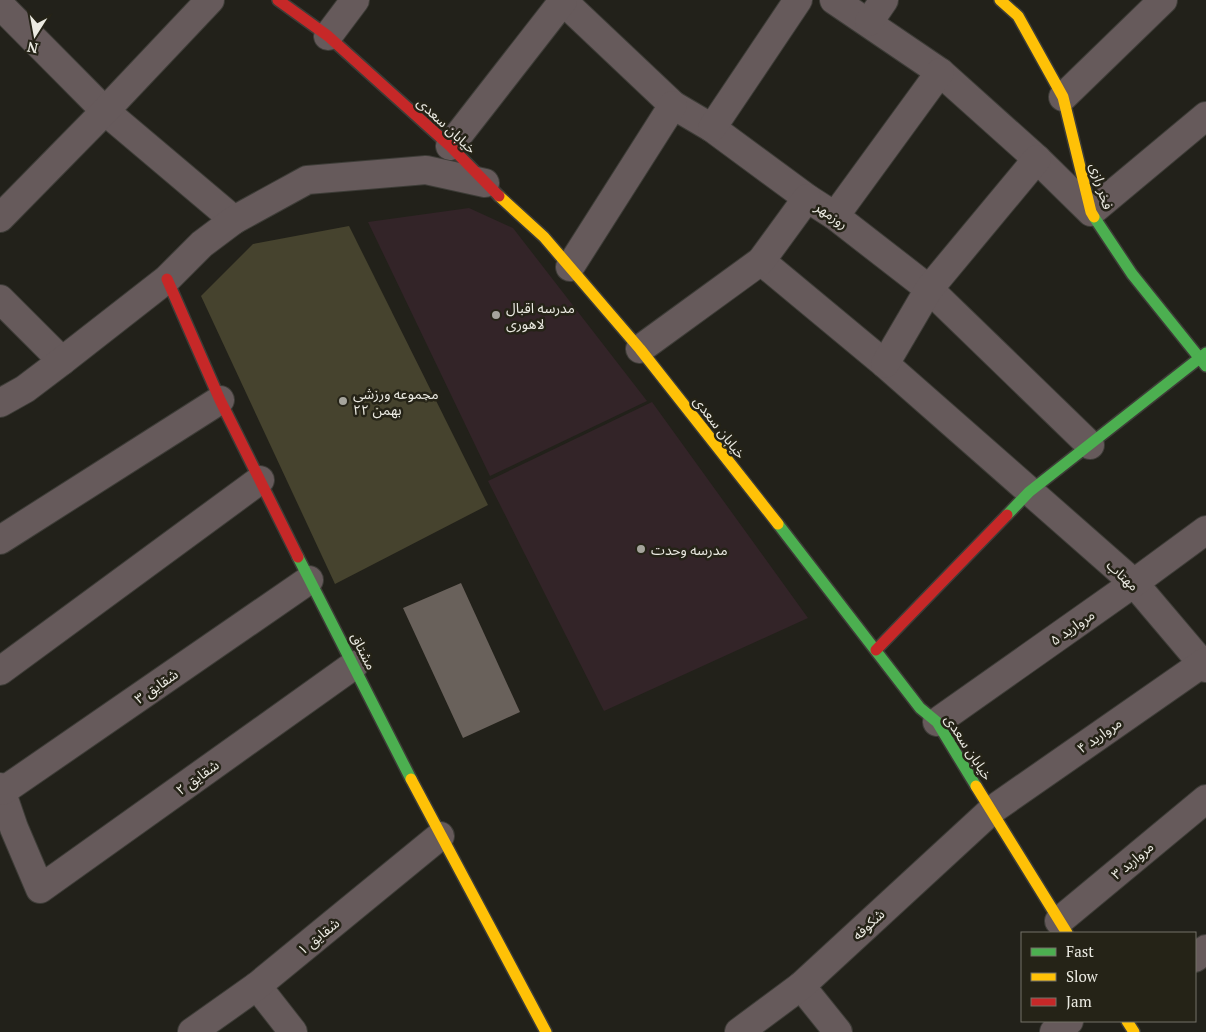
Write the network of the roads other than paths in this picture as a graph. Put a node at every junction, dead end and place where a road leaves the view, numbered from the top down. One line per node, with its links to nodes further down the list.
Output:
1 (210, 0): 16 (street)
2 (278, 0): 12 (street, خیابان سعدی)
3 (355, 0): 12 (street)
4 (798, 0): 18 (street)
5 (834, 0): 11 (street)
6 (884, 0): 11 (street)
7 (1000, 0): 14 (street, فخر رازی)
8 (1163, 0): 14 (street)
9 (563, 1): 15 (street, روزمهر); 19 (street)
10 (0, 5): 16 (street)
11 (869, 22): 13 (street)
12 (328, 36): 19 (street, خیابان سعدی)
13 (940, 72): 20 (street); 24 (street)
14 (1063, 97): 23 (street, فخر رازی)
15 (673, 105): 18 (street, روزمهر); 28 (street)
16 (105, 111): 25 (street); 26 (street)
17 (1206, 116): 23 (street)
18 (712, 128): 22 (street, روزمهر)
19 (450, 146): 21 (street, خیابان سعدی)
20 (1037, 158): 23 (street); 30 (street)
21 (485, 183): 26 (street); 28 (street, خیابان سعدی)
22 (807, 198): 24 (street, روزمهر); 27 (street)
23 (1091, 212): 33 (street, فخر رازی)
24 (835, 216): 30 (street, روزمهر)
25 (0, 218)
26 (234, 220): 29 (street)
27 (761, 261): 32 (street); 35 (street, مهتاب)
28 (570, 267): 32 (street, خیابان سعدی)
29 (166, 279): 34 (street); 36 (street, مشتاق)
30 (929, 288): 35 (street); 38 (street, روزمهر)
31 (0, 299): 34 (street)
32 (640, 349): 45 (street, خیابان سعدی)
33 (1204, 359): 38 (street)
34 (62, 361): 37 (street)
35 (885, 364): 40 (street, مهتاب)
36 (220, 400): 39 (street, مشتاق); 42 (street)
37 (0, 403)
38 (1090, 445): 40 (street)
39 (260, 480): 43 (street, مشتاق); 48 (street)
40 (1029, 492): 44 (street, مهتاب); 45 (street)
41 (1206, 530): 44 (street, مروارید ۵)
42 (0, 540)
43 (309, 580): 47 (street, مشتاق); 50 (street, شقایق ۳)
44 (1134, 583): 46 (street, مهتاب); 49 (street, مروارید ۵)
45 (876, 650): 49 (street, خیابان سعدی)
46 (1205, 664): 52 (street, مروارید ۴)
47 (354, 665): 53 (street, شقایق ۲); 54 (street, مشتاق)
48 (0, 671)
49 (937, 722): 52 (street, خیابان سعدی)
50 (1, 789): 53 (street)
51 (1206, 799): 55 (street, مرواربد ۳)
52 (992, 810): 55 (street, خیابان سعدی); 59 (street, شکوفه)
53 (7, 832)
54 (440, 836): 58 (street, شقایق ۱); 63 (street, مشتاق)
55 (1063, 927)
56 (1206, 949): 57 (street)
57 (1196, 957)
58 (257, 986): 61 (street, شقایق ۱); 62 (street)
59 (801, 986): 64 (street, شکوفه); 65 (street)
60 (1068, 1022): 66 (street)
61 (192, 1032)
62 (293, 1032)
63 (546, 1032)
64 (739, 1032)
65 (838, 1032)
66 (1054, 1032)

